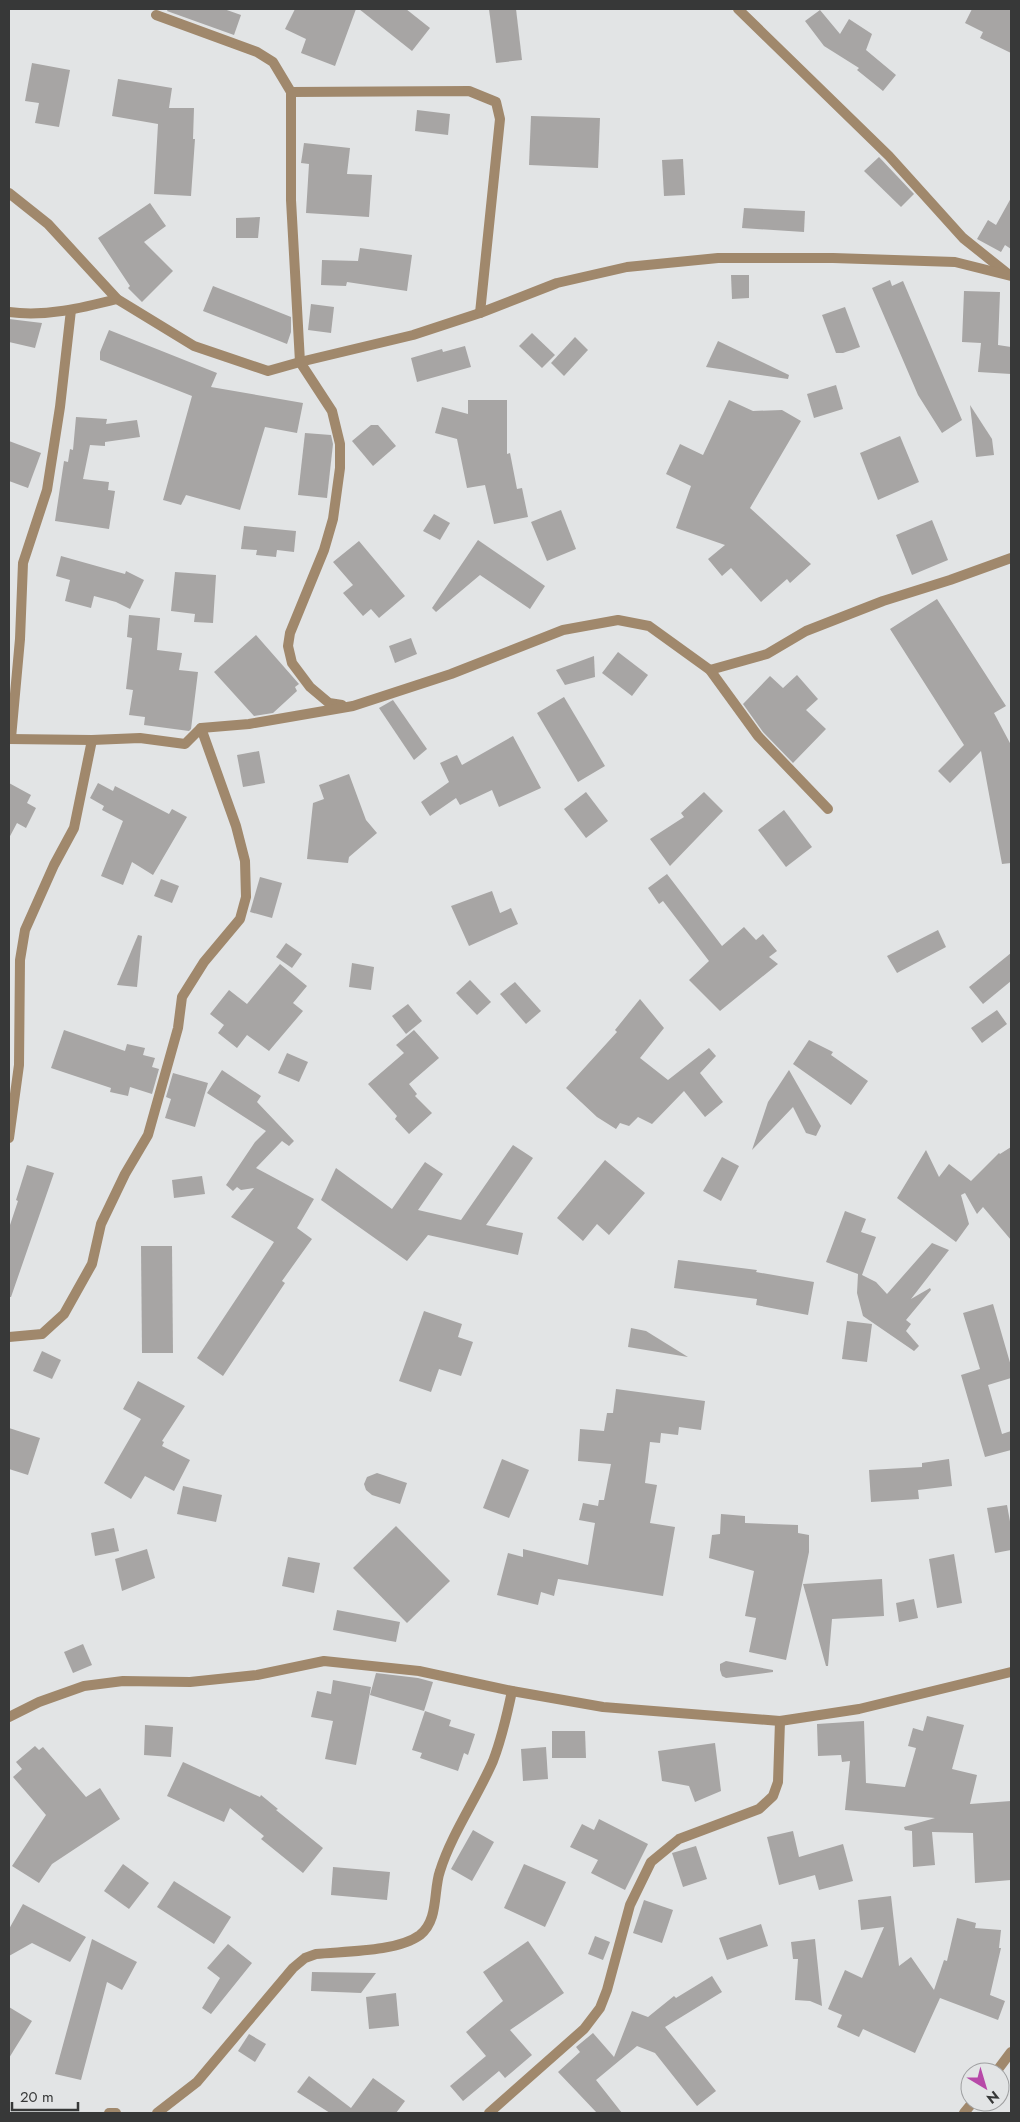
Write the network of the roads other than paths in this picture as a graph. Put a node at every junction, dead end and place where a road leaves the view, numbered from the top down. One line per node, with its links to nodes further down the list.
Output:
1 (739, 9): 5 (street)
2 (156, 15): 3 (street)
3 (292, 92): 9 (street); 10 (street)
4 (9, 193): 6 (street)
5 (1011, 276): 9 (street)
6 (118, 299): 7 (street); 10 (street)
7 (71, 310): 8 (street); 15 (street)
8 (9, 312)
9 (480, 313): 10 (street)
10 (300, 362): 13 (street)
11 (1011, 558): 12 (street)
12 (710, 670): 13 (street); 17 (street)
13 (353, 706): 14 (street)
14 (201, 728): 16 (street); 19 (street)
15 (10, 738): 16 (street)
16 (92, 740): 18 (street)
17 (828, 809)
18 (9, 1138)
19 (9, 1337)
20 (1011, 1672): 23 (street)
21 (512, 1691): 22 (street); 23 (street); 26 (street)
22 (9, 1717)
23 (780, 1721): 27 (street)
24 (109, 2113): 25 (street)
25 (116, 2113)
26 (156, 2113)
27 (489, 2113)

